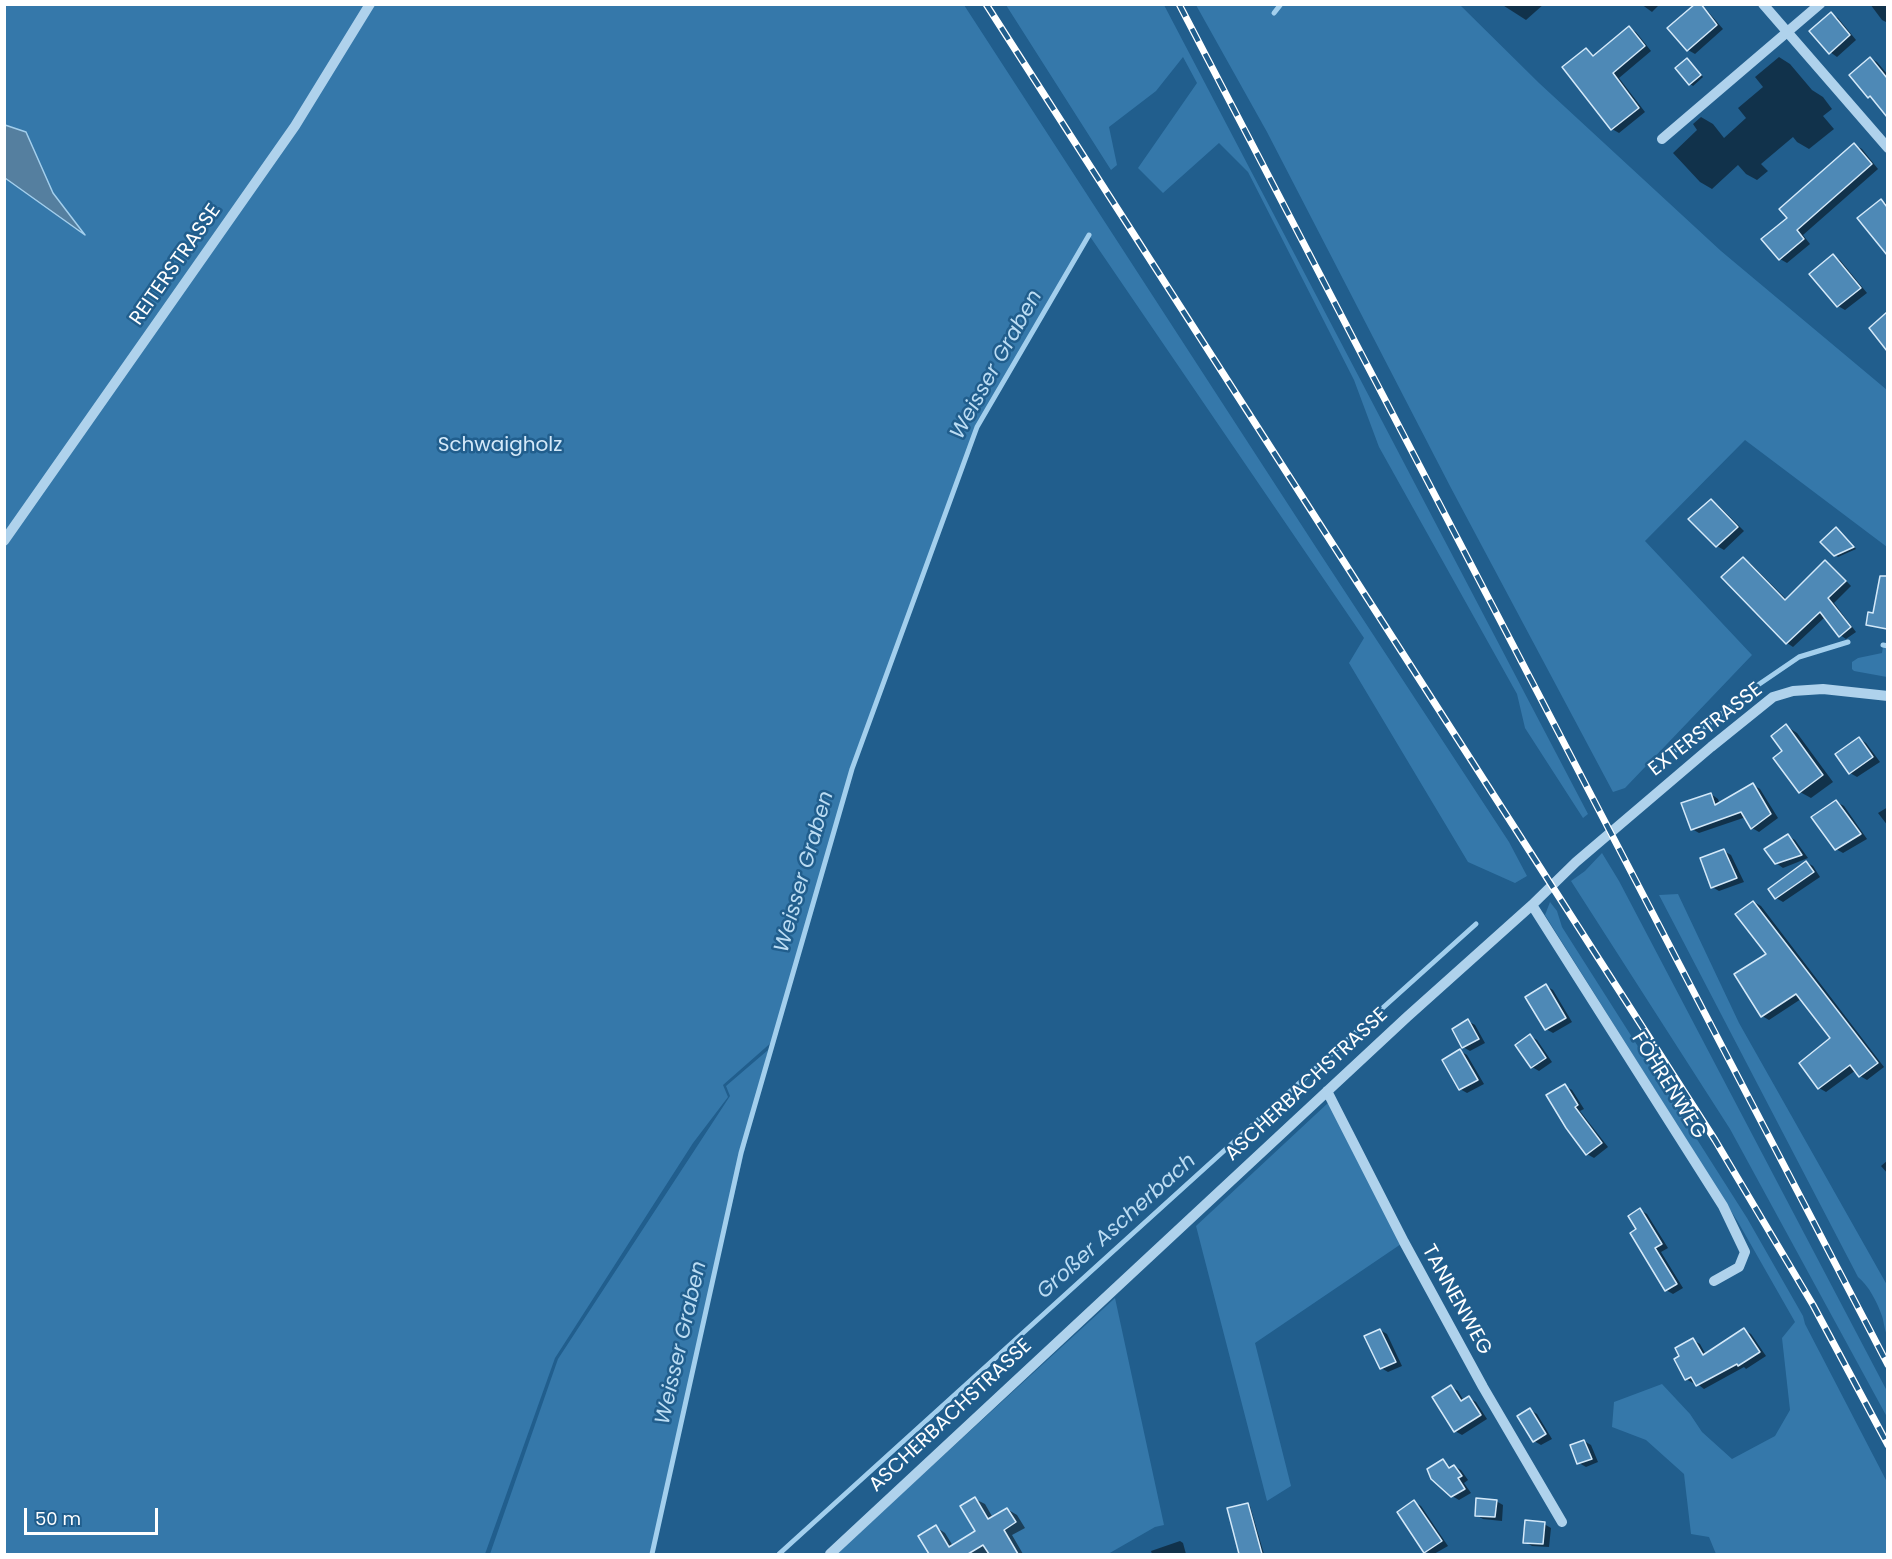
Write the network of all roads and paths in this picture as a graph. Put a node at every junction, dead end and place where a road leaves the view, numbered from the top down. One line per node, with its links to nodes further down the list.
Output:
1 (370, 4): 7 (street, REITERSTRASSE)
2 (1763, 4): 4 (street)
3 (1820, 4): 4 (street)
4 (1786, 32): 5 (street); 6 (street)
5 (1662, 139)
6 (1887, 148)
7 (4, 541)
8 (1887, 696): 9 (street, EXTERSTRASSE)
9 (1628, 818): 10 (street, ASCHERBACHSTRASSE)
10 (1532, 905): 11 (street, ASCHERBACHSTRASSE); 12 (street, FÖHRENWEG)
11 (1327, 1091): 13 (street, TANNENWEG); 14 (street, ASCHERBACHSTRASSE)
12 (1714, 1281)
13 (1562, 1522)
14 (830, 1554)

